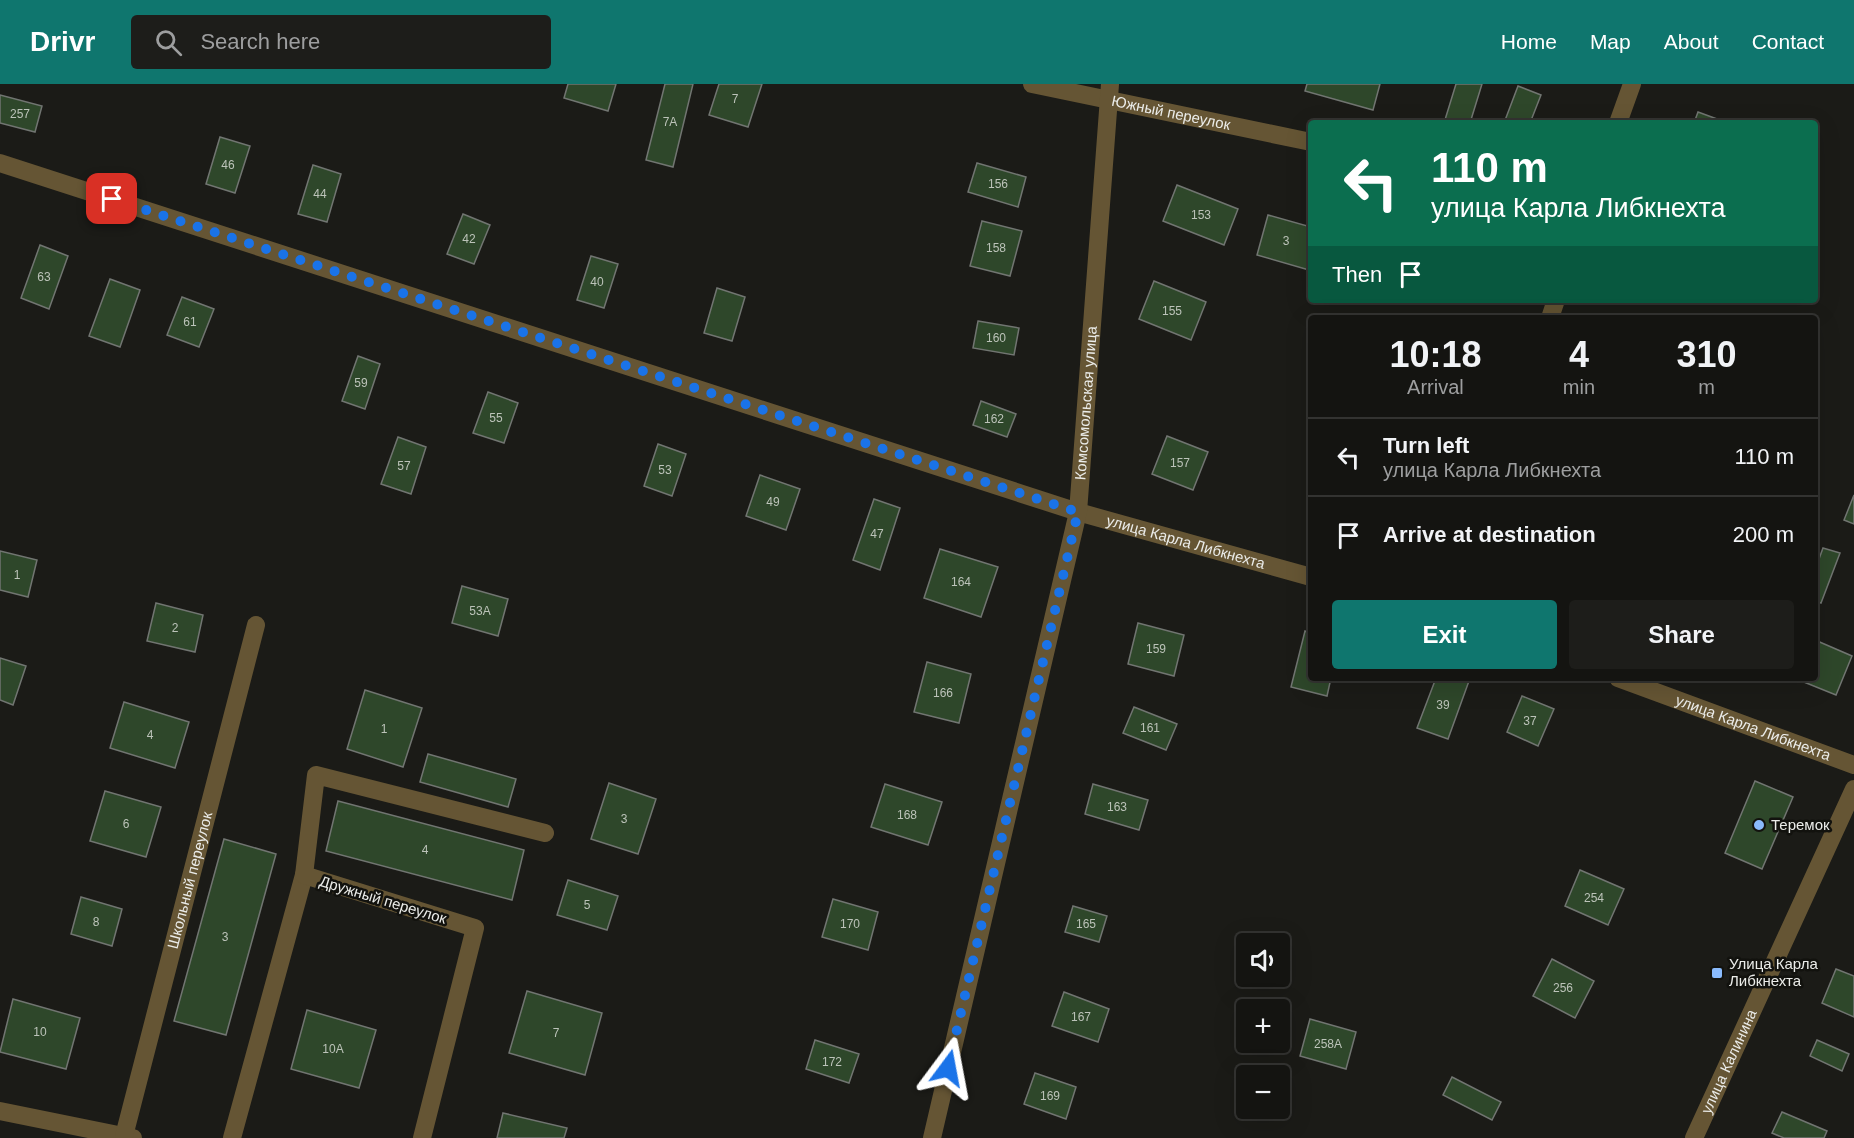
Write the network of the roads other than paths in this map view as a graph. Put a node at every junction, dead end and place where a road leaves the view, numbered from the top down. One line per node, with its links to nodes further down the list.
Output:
1 (1032, 84): 3 (street, Южный переулок)
2 (1632, 84): 4 (street)
3 (1109, 92): 5 (street, Южный переулок); 7 (street, Комсомольская улица)
4 (1619, 120)
5 (1308, 141)
6 (0, 163): 7 (street, улица Карла Либкнехта)
7 (1078, 512): 8 (street, улица Карла Либкнехта); 19 (street, Комсомольская улица)
8 (1308, 576)
9 (256, 626): 16 (street, Школьный переулок)
10 (1626, 681): 11 (street, улица Карла Либкнехта)
11 (1854, 765)
12 (1854, 789): 20 (street, улица Калинина)
13 (545, 833): 14 (street, Дружный переулок)
14 (304, 875): 17 (street); 18 (street, Дружный переулок)
15 (0, 1111): 16 (street)
16 (129, 1137)
17 (232, 1138)
18 (422, 1138)
19 (932, 1138)
20 (1694, 1138)

